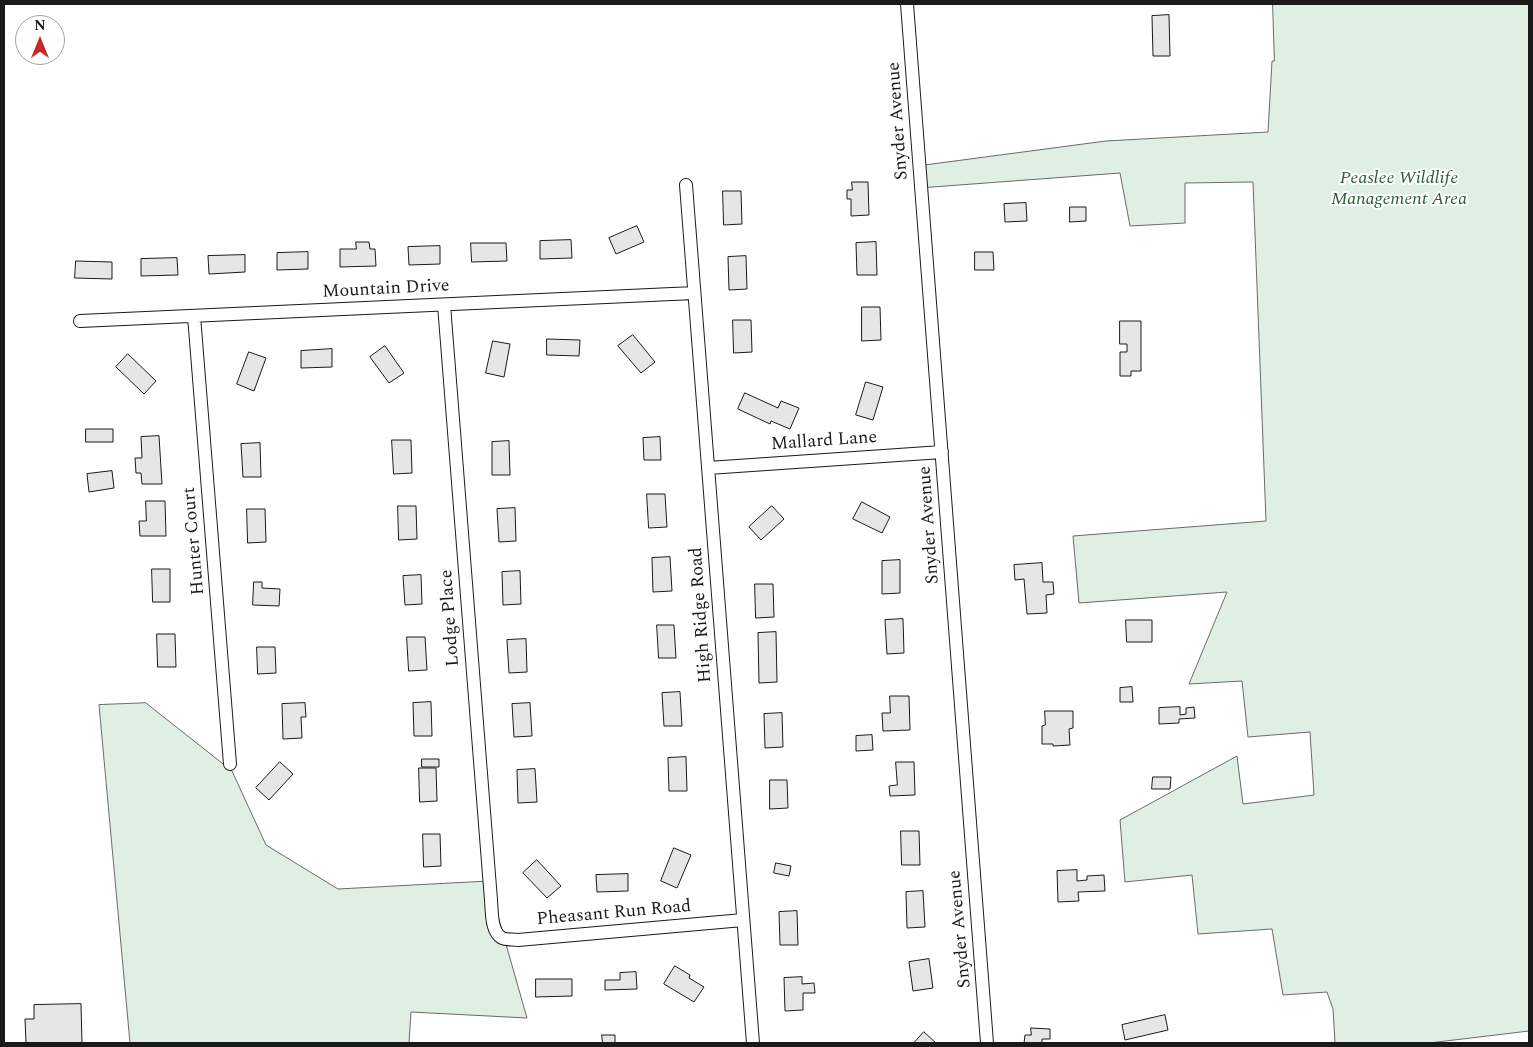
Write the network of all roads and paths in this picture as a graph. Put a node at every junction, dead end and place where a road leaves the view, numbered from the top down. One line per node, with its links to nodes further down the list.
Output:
1 (907, 4): 7 (street, Snyder Avenue)
2 (686, 185): 3 (street, High Ridge Road)
3 (694, 293): 4 (street, Mountain Drive); 8 (street, High Ridge Road)
4 (444, 305): 5 (street, Mountain Drive); 11 (street, Lodge Place)
5 (194, 316): 6 (street, Mountain Drive); 9 (street, Hunter Court)
6 (80, 321)
7 (942, 452): 8 (street, Mallard Lane); 13 (street, Snyder Avenue)
8 (708, 468): 10 (street, High Ridge Road)
9 (230, 764)
10 (743, 920): 11 (street, Pheasant Run Road); 12 (street, High Ridge Road)
11 (494, 928)
12 (753, 1043)
13 (987, 1043)

